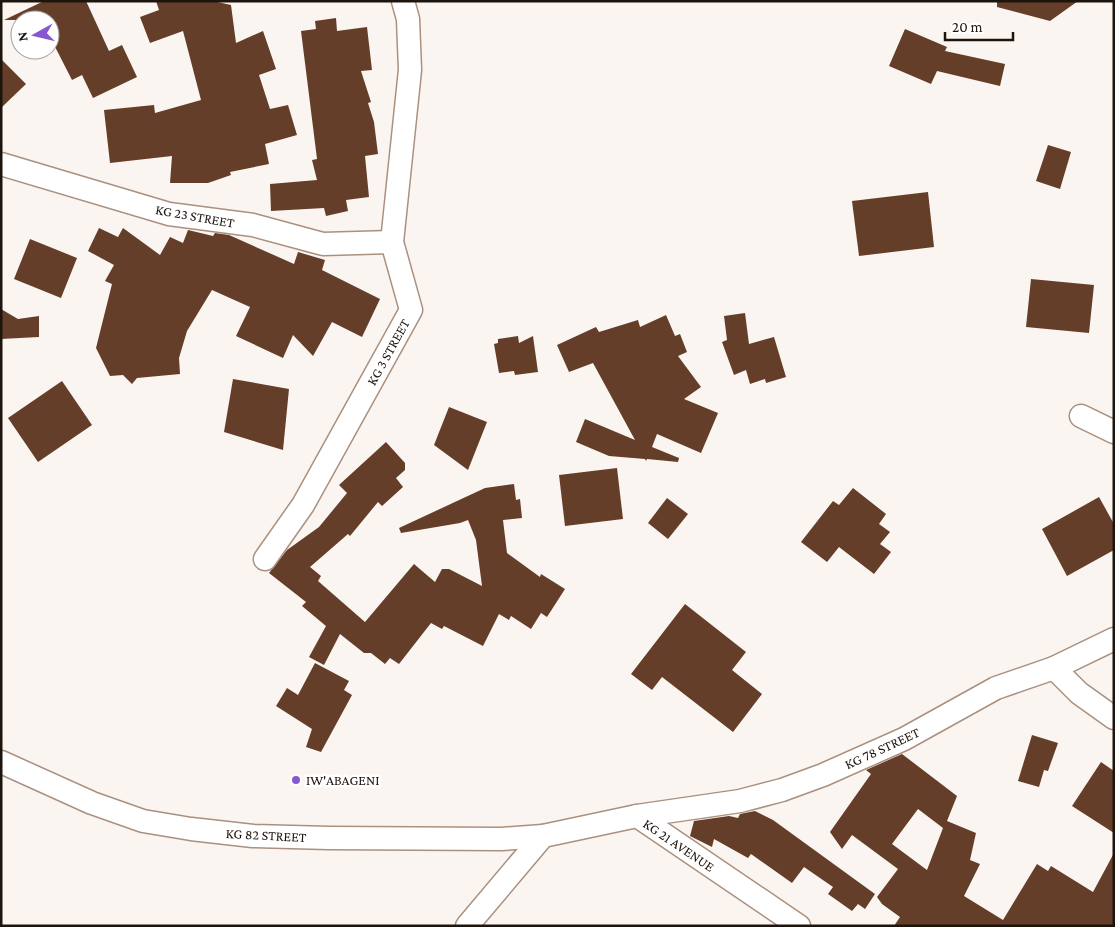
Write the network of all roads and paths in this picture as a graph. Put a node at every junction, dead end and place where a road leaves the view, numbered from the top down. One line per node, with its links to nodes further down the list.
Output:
1 (403, 1): 3 (street, KG 3 STREET)
2 (1, 164): 3 (street, KG 23 STREET)
3 (392, 242): 6 (street, KG 3 STREET)
4 (1081, 416): 5 (street)
5 (1114, 432)
6 (265, 559)
7 (1114, 639): 8 (street, KG 78 STREET)
8 (1054, 668): 9 (street); 11 (street, KG 78 STREET)
9 (1114, 718)
10 (1, 762): 12 (street, KG 82 STREET)
11 (637, 816): 12 (street, KG 21 AVENUE); 14 (street, KG 21 AVENUE)
12 (543, 836): 13 (street)
13 (467, 926)
14 (799, 926)

